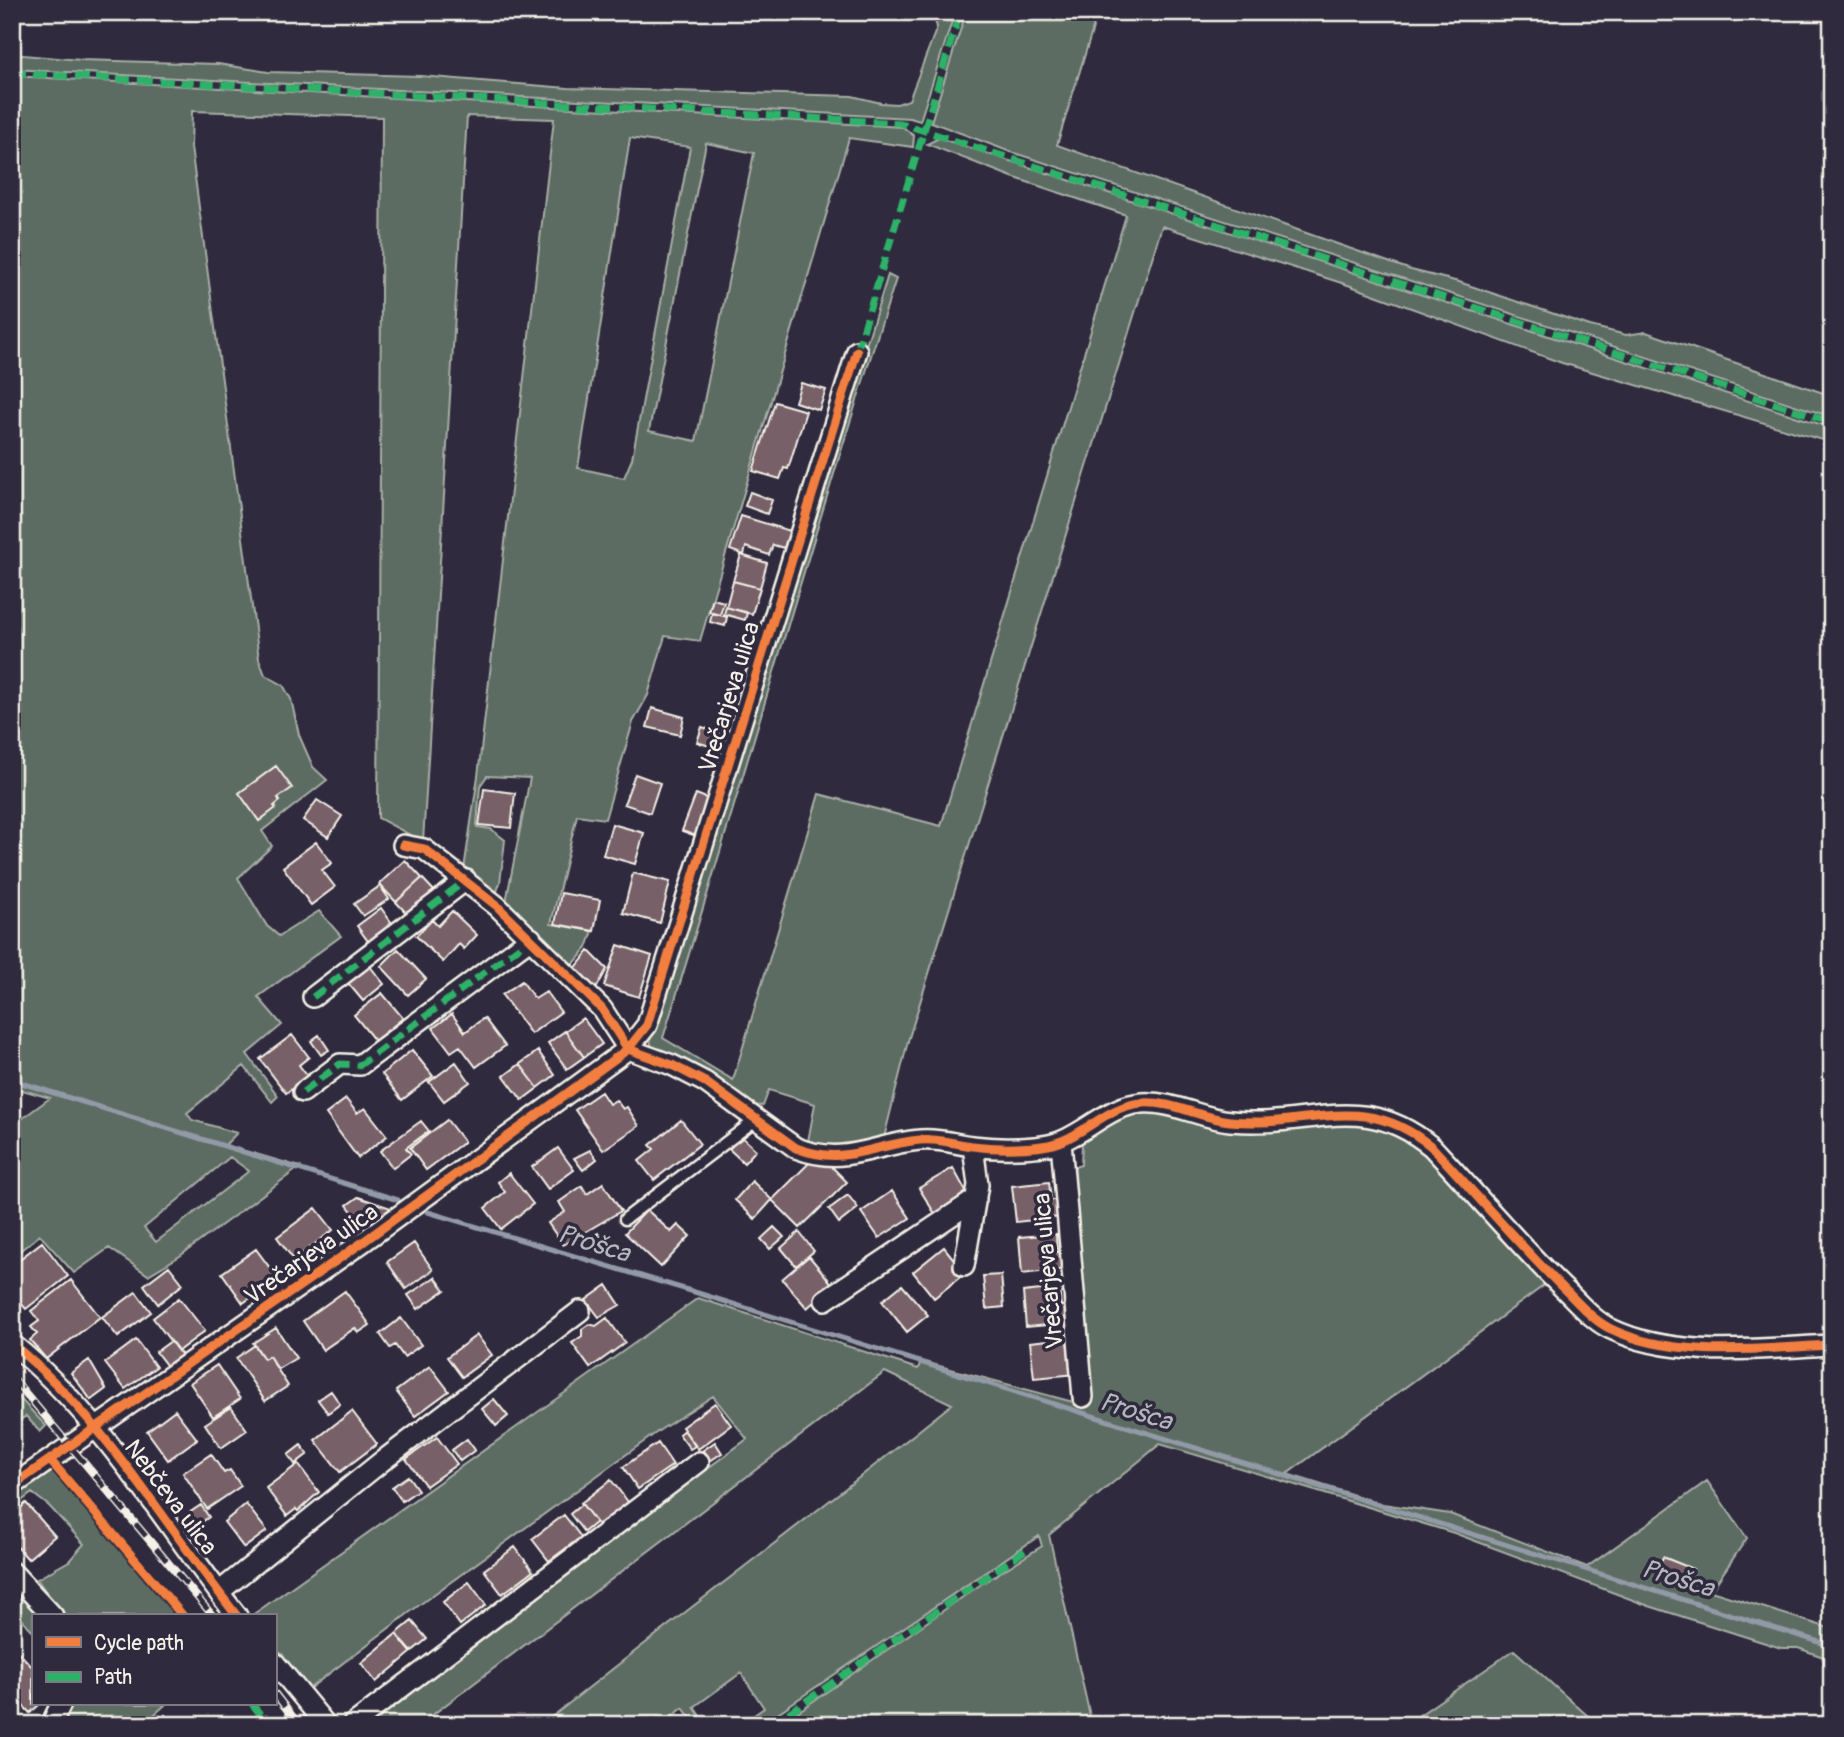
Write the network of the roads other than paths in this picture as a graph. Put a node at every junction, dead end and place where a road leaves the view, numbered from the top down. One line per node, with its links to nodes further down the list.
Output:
1 (857, 351): 6 (street, Vrečarjeva ulica)
2 (403, 845): 3 (street)
3 (466, 880): 4 (street); 5 (street)
4 (531, 938): 6 (street); 7 (street)
5 (313, 997)
6 (628, 1049): 8 (street); 19 (street, Vrečarjeva ulica)
7 (303, 1092)
8 (758, 1118): 10 (street); 12 (lane)
9 (1061, 1142): 10 (street); 17 (street); 18 (street, Vrečarjeva ulica)
10 (973, 1146): 11 (street)
11 (976, 1199): 13 (street); 14 (street)
12 (625, 1220)
13 (964, 1266)
14 (825, 1300)
15 (580, 1311): 23 (street, Nebčeva ulica)
16 (12, 1344): 19 (street, Nebčeva ulica)
17 (1832, 1345)
18 (1083, 1397)
19 (96, 1429): 21 (street, Vrečarjeva ulica); 23 (street, Nebčeva ulica)
20 (699, 1462): 30 (street)
21 (12, 1486)
22 (12, 1572): 24 (street)
23 (219, 1592): 25 (street, Nebčeva ulica)
24 (51, 1614)
25 (236, 1614)
26 (276, 1664): 29 (street)
27 (60, 1706): 28 (street)
28 (51, 1725)
29 (326, 1725)
30 (352, 1725)

